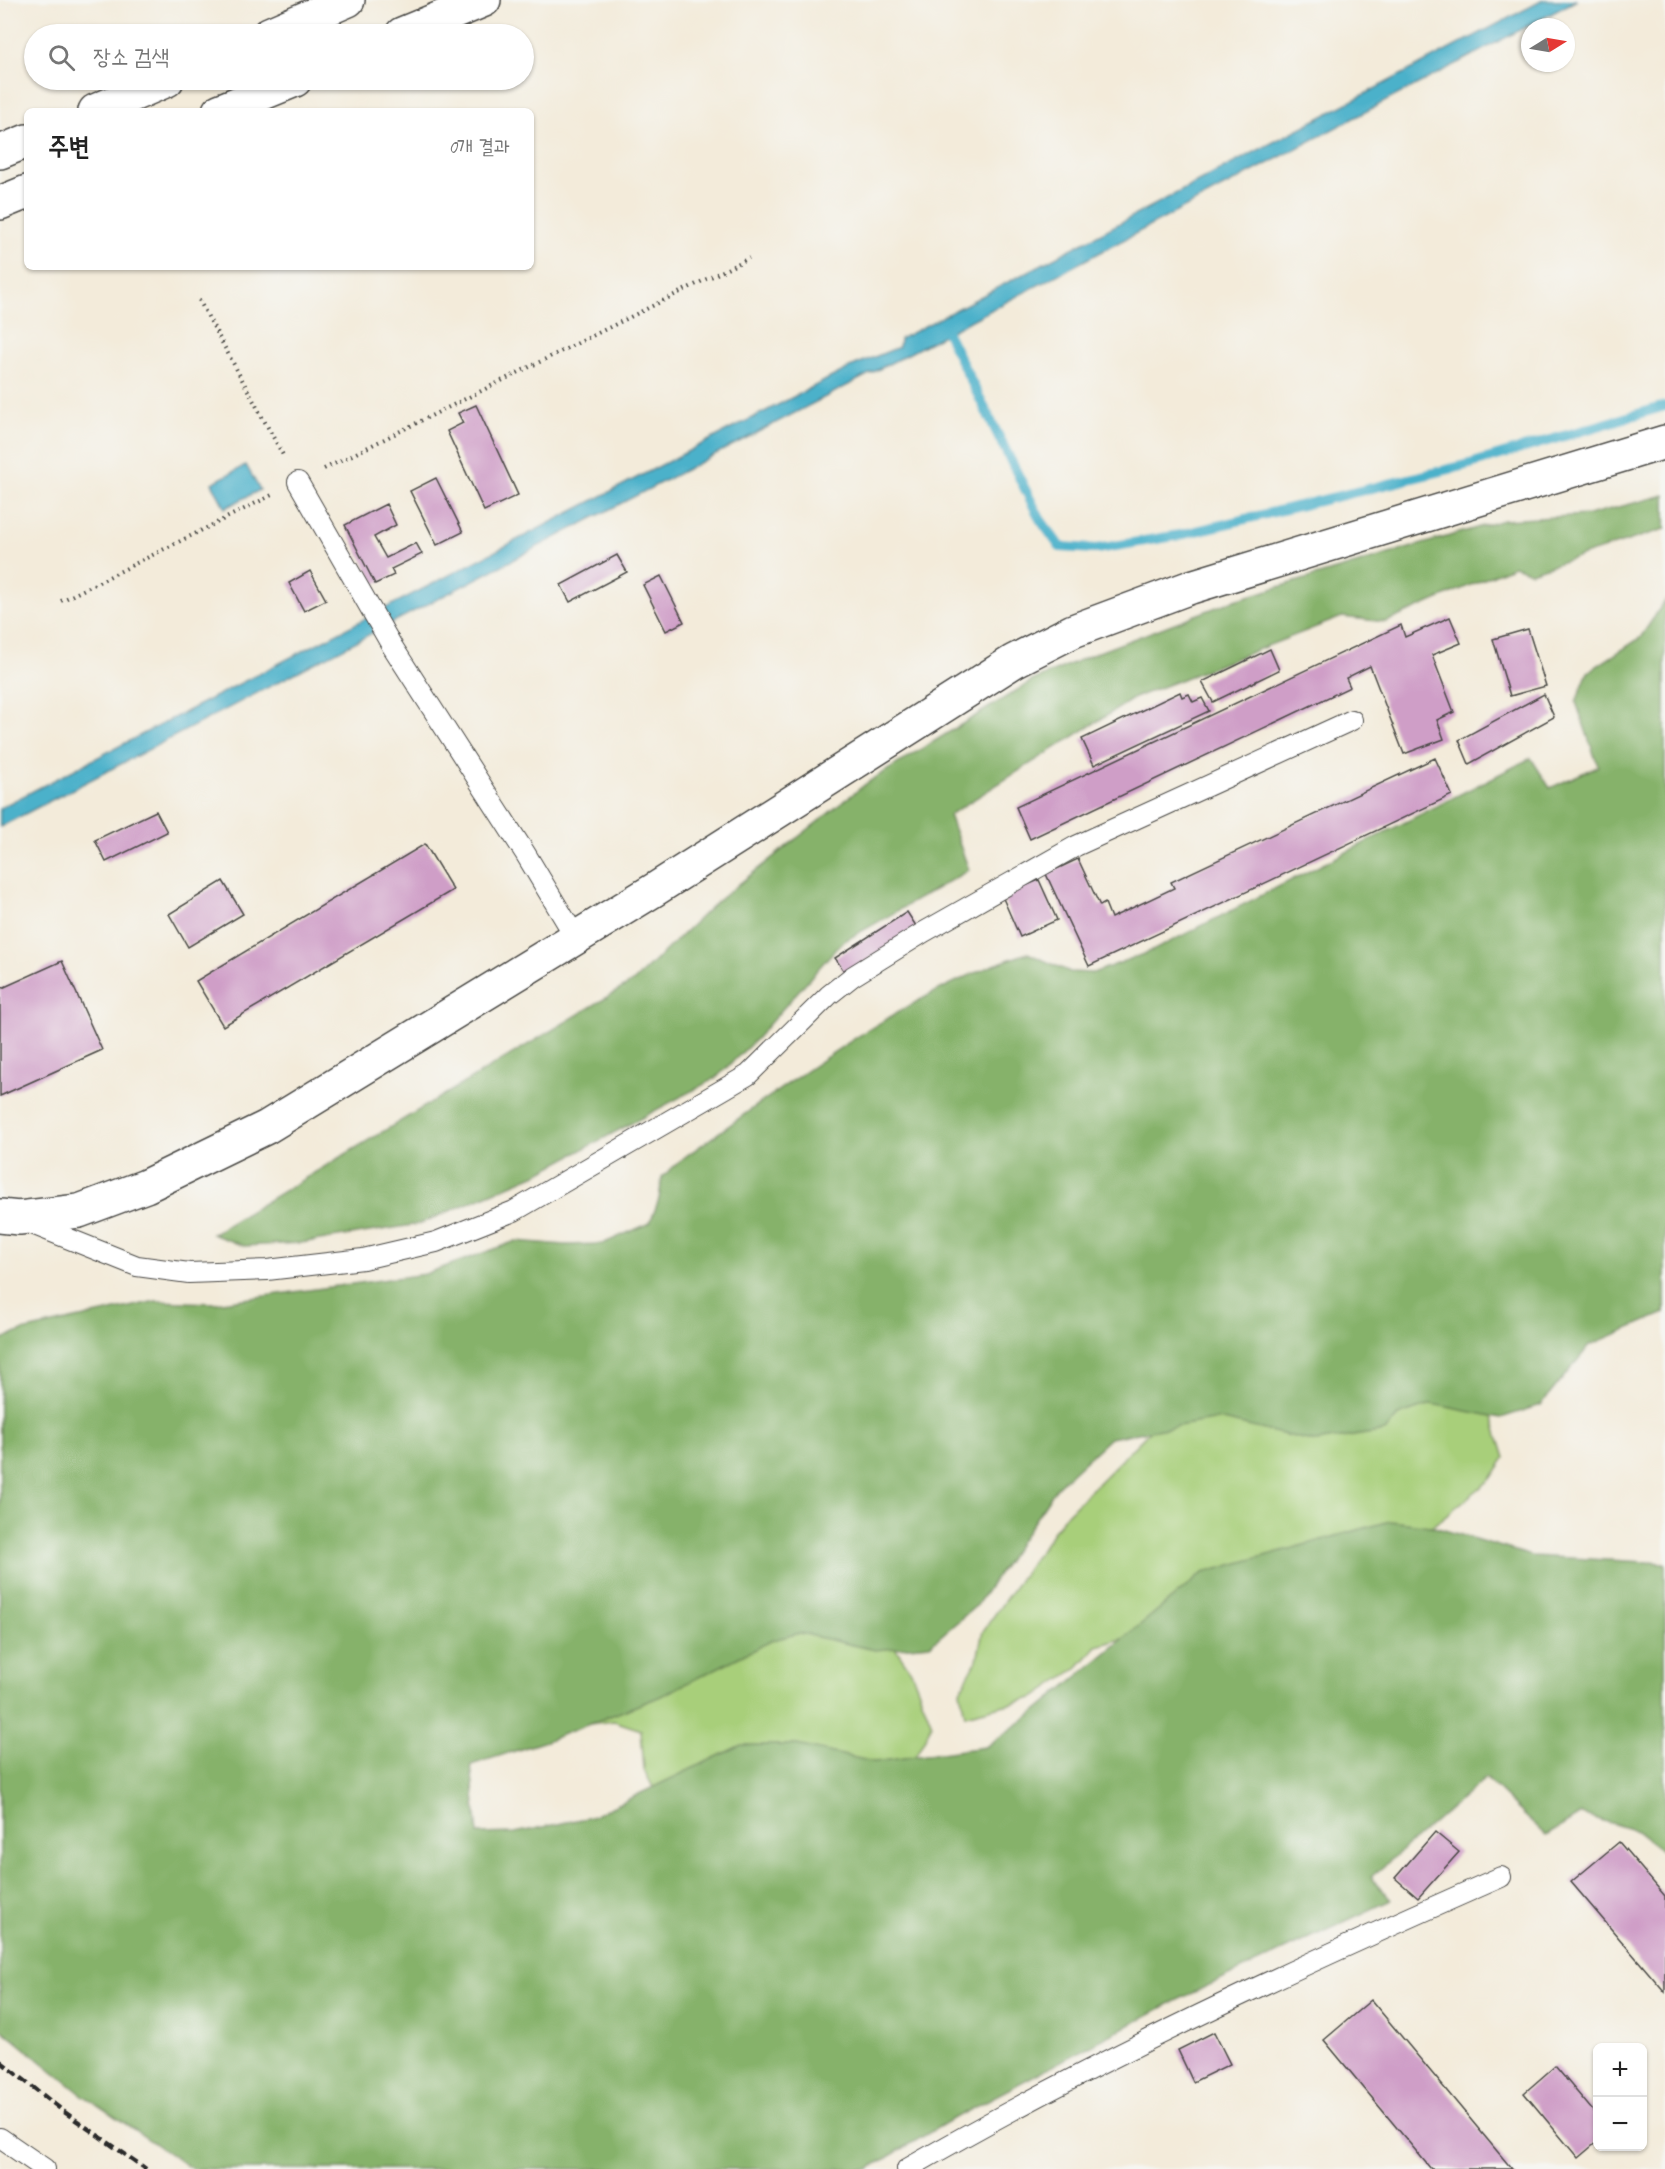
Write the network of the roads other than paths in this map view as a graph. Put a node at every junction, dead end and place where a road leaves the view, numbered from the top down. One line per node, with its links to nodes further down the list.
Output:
1 (348, 0): 3 (main road)
2 (484, 0): 4 (main road)
3 (292, 24)
4 (426, 24)
5 (144, 90): 7 (main road)
6 (270, 90): 8 (main road)
7 (102, 108)
8 (226, 108)
9 (24, 142): 10 (main road)
10 (0, 152)
11 (24, 193): 12 (main road)
12 (0, 203)
13 (1665, 442): 16 (main road)
14 (298, 482): 16 (lane)
15 (1352, 720): 17 (lane)
16 (576, 938): 17 (main road)
17 (10, 1217)
18 (1501, 1877): 21 (lane)
19 (0, 2138): 20 (lane)
20 (45, 2169)
21 (907, 2169)

